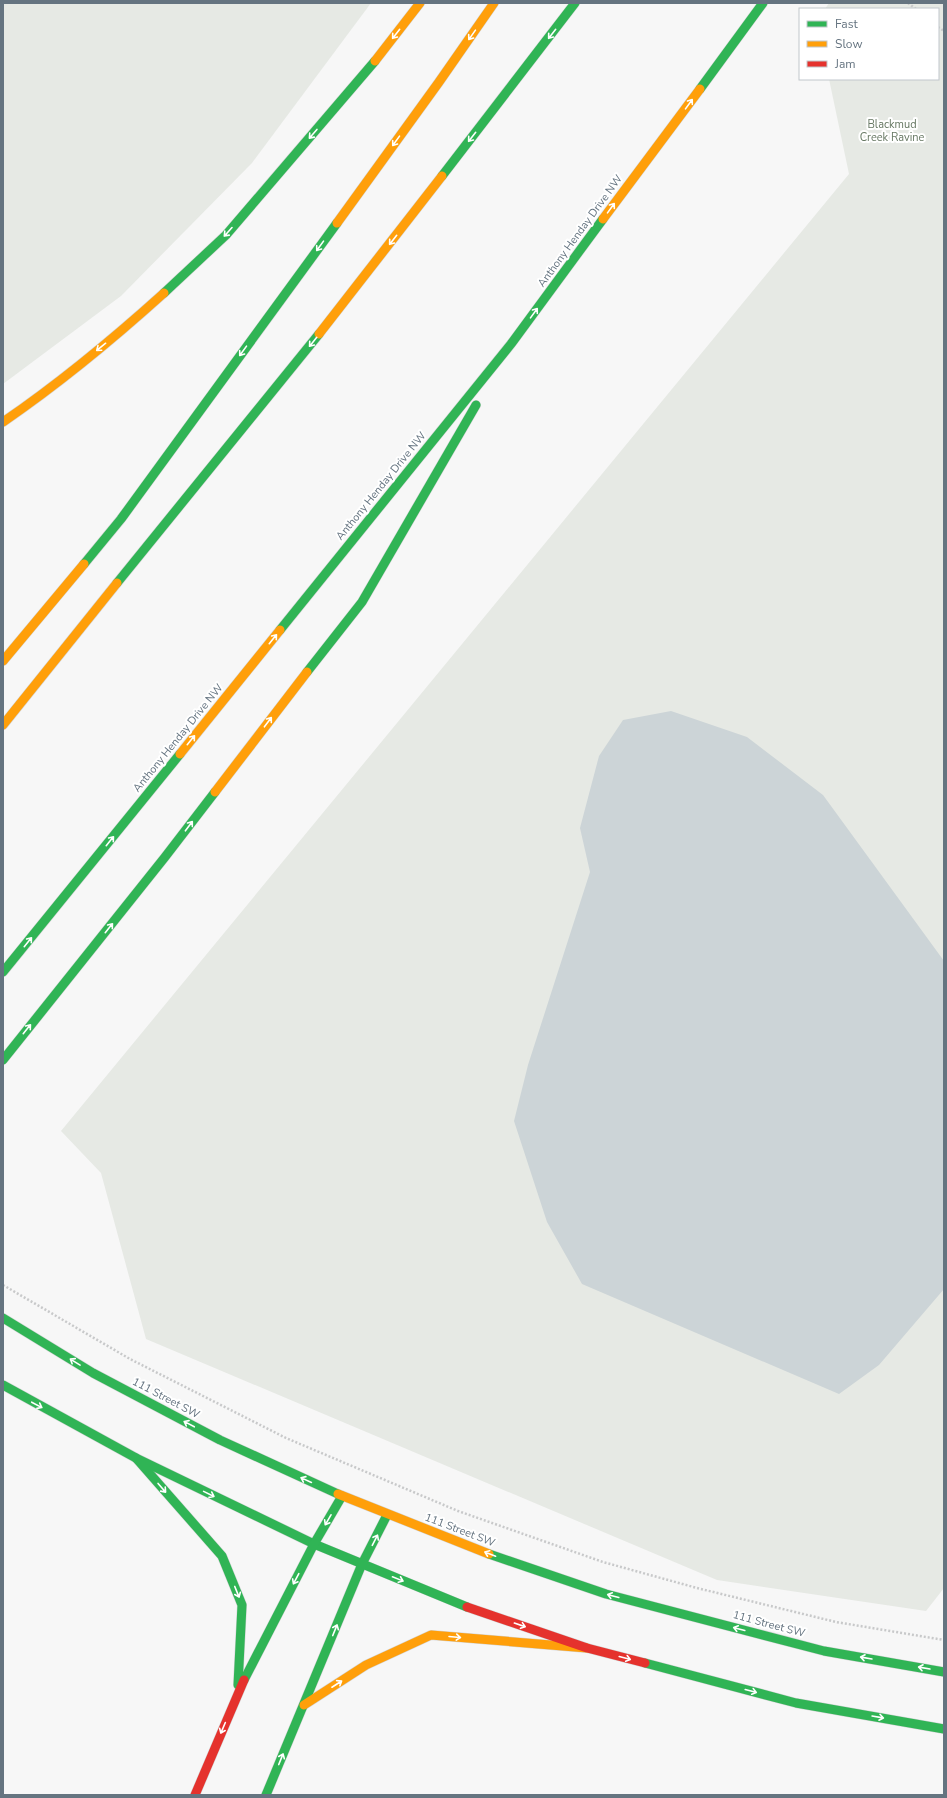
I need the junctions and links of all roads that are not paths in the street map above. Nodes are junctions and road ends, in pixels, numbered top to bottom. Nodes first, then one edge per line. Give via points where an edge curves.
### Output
1 (420, 3) edge
2 (494, 3) edge
3 (575, 3) edge
4 (763, 3) edge
5 (511, 344) junction
6 (3, 422) edge
7 (3, 661) edge
8 (3, 725) edge
9 (3, 972) edge
10 (3, 1060) edge
11 (3, 1318) edge
12 (3, 1385) edge
13 (136, 1458) junction
14 (342, 1496) junction
15 (387, 1515) junction
16 (314, 1544) junction
17 (362, 1564) junction
18 (587, 1648) junction
19 (944, 1672) edge
20 (238, 1692) junction
21 (304, 1705) junction
22 (944, 1729) edge
23 (195, 1795) edge
24 (266, 1795) edge

1 -> 6 main road via 372,66 226,235 132,322
2 -> 7 main road via 121,519
3 -> 8 main road via 358,285
5 -> 4 main road, Anthony Henday Drive NW
9 -> 5 main road, Anthony Henday Drive NW
10 -> 5 main road via 165,857 362,602
14 -> 11 main road, 111 Street SW via 220,1440 107,1381
12 -> 13 main road
13 -> 16 main road
13 -> 20 main road via 222,1556 242,1605
14 - 15 main road, 111 Street SW
14 -> 16 main road
17 -> 15 main road
19 -> 15 main road, 111 Street SW via 824,1651 606,1594
16 - 17 main road
16 -> 20 main road
17 -> 18 main road via 482,1613
21 -> 17 main road
21 -> 18 main road via 366,1665 431,1635
18 -> 22 main road via 796,1703
20 -> 23 main road
24 -> 21 main road

